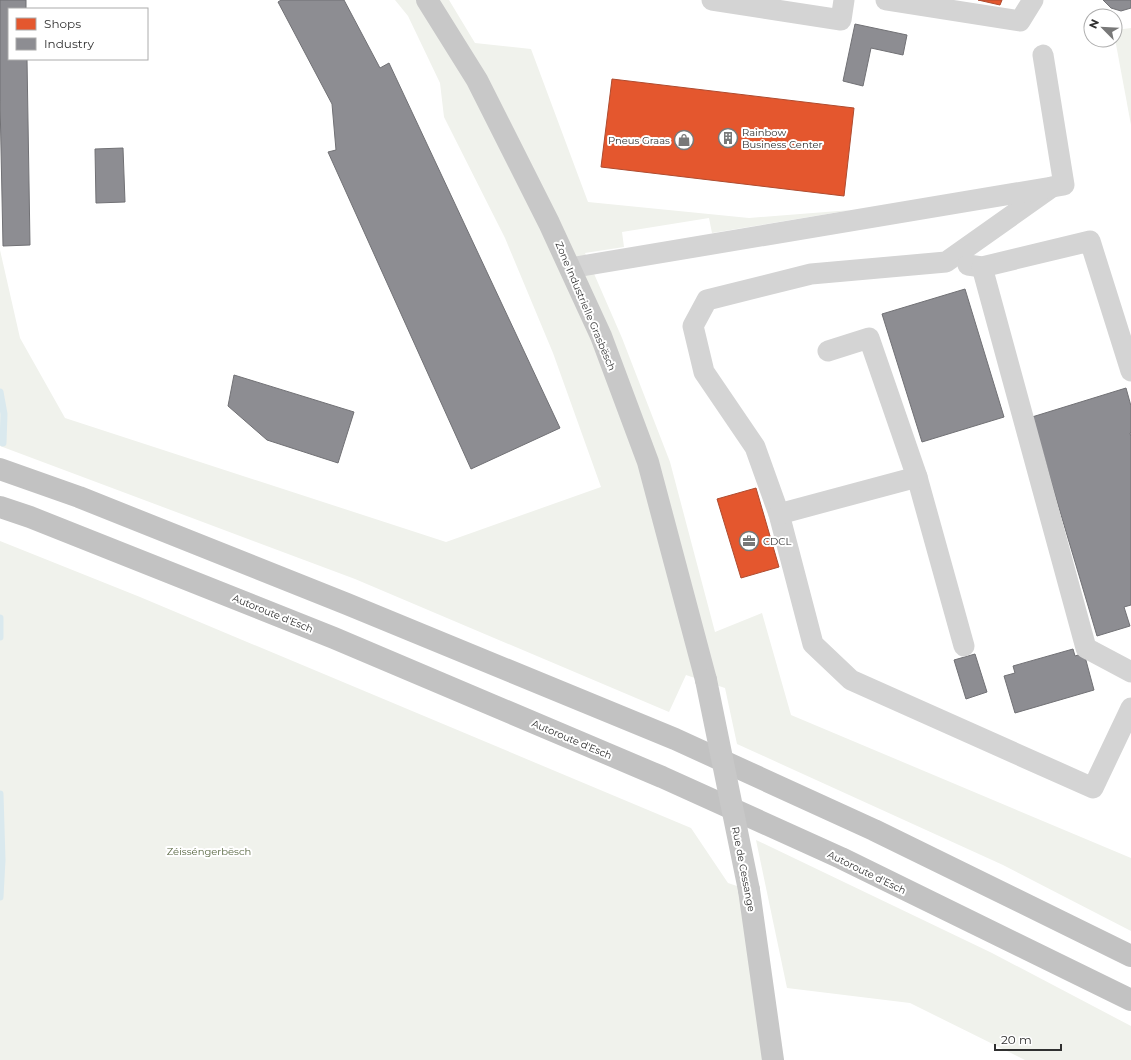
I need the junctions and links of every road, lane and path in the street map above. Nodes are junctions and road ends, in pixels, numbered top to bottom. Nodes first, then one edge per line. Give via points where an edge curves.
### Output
1 (427, 0) edge
2 (712, 0) edge
3 (844, 0) edge
4 (886, 0) edge
5 (1034, 0) edge
6 (1043, 55) dead end
7 (1052, 187) junction
8 (946, 262) junction
9 (570, 268) junction
10 (982, 268) junction
11 (828, 351) dead end
12 (1131, 371) edge
13 (0, 469) edge
14 (917, 477) junction
15 (0, 507) edge
16 (780, 514) junction
17 (964, 646) dead end
18 (1131, 672) edge
19 (706, 680) joint
20 (1131, 708) edge
21 (1131, 956) edge
22 (1131, 1000) edge
23 (773, 1060) edge

1 - 9 main road, Zone Industrielle Grasbësch via 477,80
2 - 3 lane via 841,20
4 - 5 lane via 1020,21
6 - 7 lane via 1064,185
7 - 8 lane
7 - 9 lane
8 - 10 lane
8 - 16 lane via 810,274 706,300 693,326 704,372 755,447
9 - 19 main road, Zone Industrielle Grasbësch via 601,336 648,462
10 - 12 lane via 1090,241
10 - 18 lane via 1086,648
11 - 14 lane via 869,338
13 - 21 highway via 79,497 675,738 874,830
14 - 16 lane
14 - 17 lane
15 - 22 highway, Autoroute d'Esch via 334,638 662,777 841,858
16 - 20 lane via 813,644 851,680 1093,788
19 - 23 main road, Rue de Cessange, bridge via 749,890

